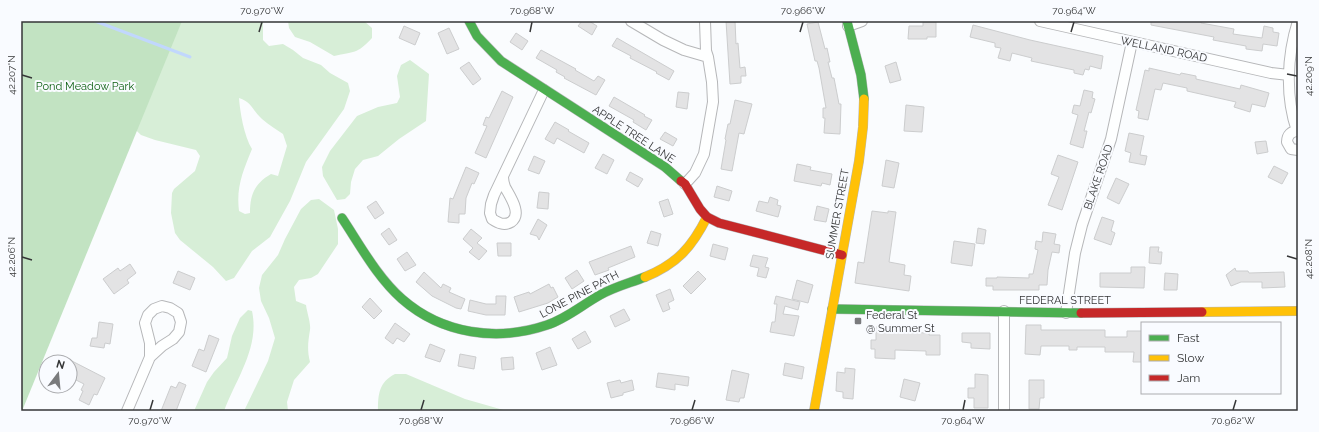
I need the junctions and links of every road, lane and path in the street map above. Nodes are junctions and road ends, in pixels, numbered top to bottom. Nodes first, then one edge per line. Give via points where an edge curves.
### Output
1 (469, 21) edge
2 (631, 21) edge
3 (705, 21) edge
4 (862, 21) edge
5 (1040, 21) edge
6 (1298, 21) edge
7 (847, 24) edge
8 (1132, 42) junction
9 (708, 57) junction
10 (1289, 75) junction
11 (544, 90) junction
12 (1297, 131) edge
13 (1298, 150) edge
14 (503, 177) dead end
15 (685, 184) junction
16 (707, 217) junction
17 (342, 218) dead end
18 (842, 256) junction
19 (832, 309) junction
20 (1004, 311) junction
21 (1298, 311) edge
22 (1066, 313) junction
23 (150, 357) junction
24 (127, 411) edge
25 (814, 411) edge
26 (1004, 411) edge

1 - 11 street, APPLE TREE LANE via 477,36 501,61
2 - 9 street via 662,40
3 - 9 street
4 - 7 street
5 - 8 street, WELLAND ROAD
6 - 10 street via 1293,35
7 - 18 street, SUMMER STREET via 862,78 864,112 859,161
8 - 10 street, WELLAND ROAD
8 - 22 street, BLAKE ROAD via 1110,139 1075,253
9 - 15 street via 712,102 704,154 695,173
10 - 12 street via 1292,119
11 - 14 street
11 - 15 street, APPLE TREE LANE via 666,167
12 - 13 street via 1289,134 1287,142 1291,149
15 - 16 street, APPLE TREE LANE
16 - 17 street, LONE PINE PATH via 695,240 674,262 593,298 550,324 520,333 495,336 460,331 440,323 401,298 385,281
16 - 18 street via 719,223
18 - 19 street, SUMMER STREET
19 - 20 street, FEDERAL STREET
19 - 25 street, SUMMER STREET
20 - 22 street, FEDERAL STREET
20 - 26 street
21 - 22 street, FEDERAL STREET
23 - 23 street via 179,332 181,322 178,313 170,308 162,306 148,315 145,323 150,343
23 - 24 street

